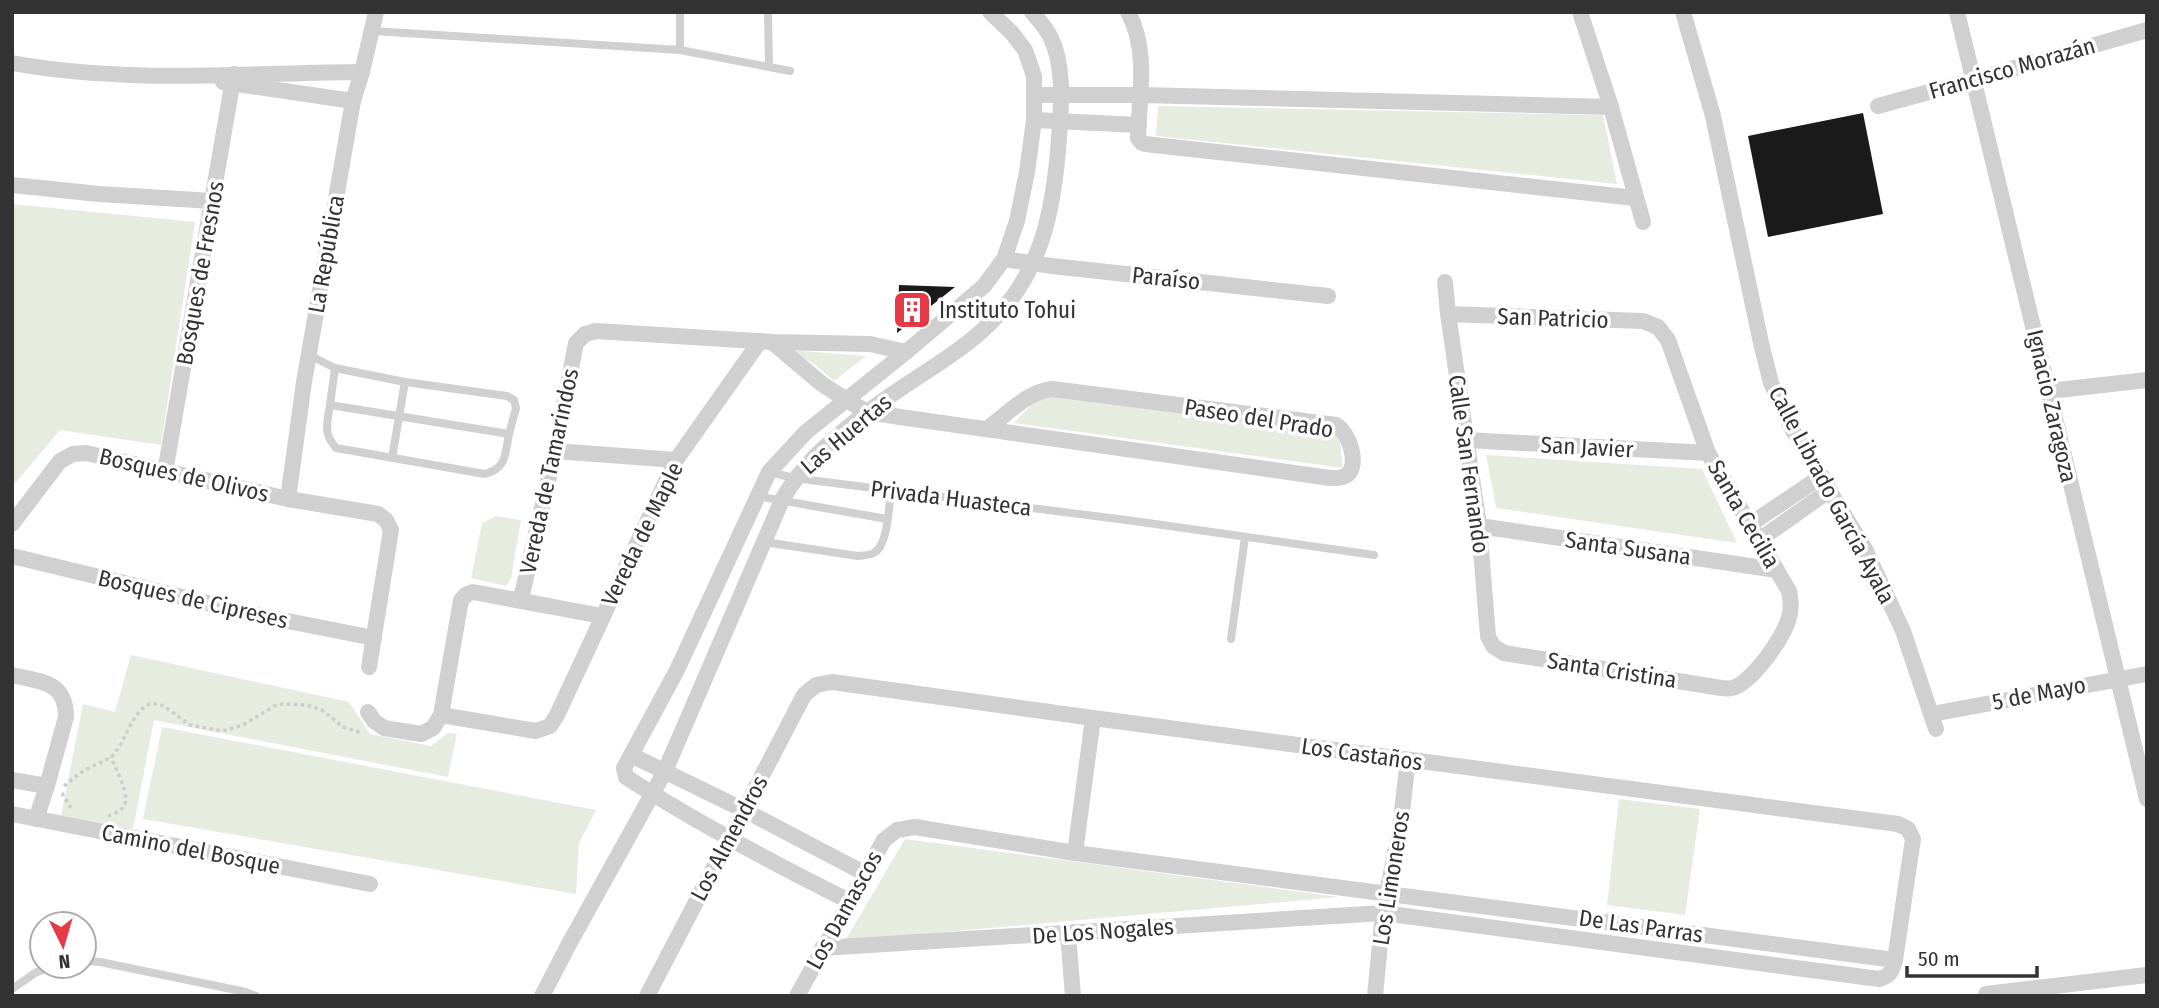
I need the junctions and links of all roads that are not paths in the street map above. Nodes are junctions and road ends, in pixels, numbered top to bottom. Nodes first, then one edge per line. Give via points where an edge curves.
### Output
1 (376, 12) edge
2 (680, 12) edge
3 (768, 12) edge
4 (990, 12) edge
5 (1032, 12) edge
6 (1128, 12) edge
7 (1580, 12) edge
8 (1683, 12) edge
9 (1956, 12) edge
10 (2147, 30) edge
11 (373, 31) junction
12 (680, 50) junction
13 (12, 63) edge
14 (769, 66) junction
15 (790, 71) dead end
16 (362, 72) junction
17 (233, 79) junction
18 (1973, 80) junction
19 (1140, 94) junction
20 (1034, 95) junction
21 (1060, 95) junction
22 (352, 101) junction
23 (1878, 106) dead end
24 (1611, 107) junction
25 (1034, 120) junction
26 (1060, 122) junction
27 (1139, 125) junction
28 (12, 185) edge
29 (1635, 198) junction
30 (212, 201) junction
31 (1643, 222) dead end
32 (1004, 259) junction
33 (1034, 263) junction
34 (1445, 282) dead end
35 (1328, 296) dead end
36 (1448, 314) junction
37 (1658, 327) joint
38 (766, 342) junction
39 (906, 352) junction
40 (309, 355) junction
41 (335, 368) junction
42 (2147, 380) edge
43 (405, 382) junction
44 (2049, 391) junction
45 (845, 399) junction
46 (330, 405) junction
47 (867, 412) junction
48 (399, 415) junction
49 (987, 429) junction
50 (509, 434) junction
51 (1467, 440) junction
52 (555, 451) junction
53 (1708, 453) junction
54 (392, 457) junction
55 (676, 460) junction
56 (166, 472) junction
57 (769, 472) junction
58 (794, 478) junction
59 (1826, 483) junction
60 (891, 490) junction
61 (757, 496) junction
62 (288, 499) junction
63 (782, 500) junction
64 (887, 519) junction
65 (12, 524) edge
66 (1749, 525) junction
67 (1479, 526) junction
68 (1245, 537) junction
69 (1759, 540) junction
70 (764, 542) junction
71 (1374, 555) dead end
72 (12, 556) edge
73 (1777, 570) junction
74 (521, 599) junction
75 (602, 616) junction
76 (374, 639) junction
77 (1231, 639) dead end
78 (1493, 646) joint
79 (369, 667) dead end
80 (2147, 674) edge
81 (12, 675) edge
82 (2118, 678) junction
83 (816, 684) joint
84 (1733, 688) joint
85 (368, 712) dead end
86 (441, 715) junction
87 (1093, 718) junction
88 (1934, 721) joint
89 (631, 755) junction
90 (1409, 760) junction
91 (665, 771) junction
92 (12, 780) edge
93 (47, 786) junction
94 (653, 795) junction
95 (2147, 799) edge
96 (744, 810) junction
97 (12, 814) edge
98 (36, 819) junction
99 (730, 837) junction
100 (1075, 852) junction
101 (864, 873) junction
102 (370, 884) dead end
103 (1387, 892) junction
104 (849, 901) junction
105 (1383, 913) junction
106 (1068, 934) junction
107 (822, 948) junction
108 (1895, 960) junction
109 (98, 962) edge
110 (2147, 975) edge
111 (28, 979) edge
112 (13, 993) edge
113 (1986, 994) dead end
114 (256, 996) edge
115 (542, 996) edge
116 (647, 996) edge
117 (797, 996) edge
118 (1073, 996) edge
119 (1375, 996) edge

1 - 11 street, La República
2 - 12 lane
3 - 14 lane
4 - 20 street, Las Huertas via 1025,50 1034,76
5 - 21 street, Las Huertas via 1051,37
6 - 19 street via 1136,26 1142,64
7 - 24 street
8 - 59 street, Calle Librado García Ayala via 1713,116 1771,383 1792,429
9 - 18 street, Ignacio Zaragoza
10 - 18 street, Francisco Morazán
11 - 12 lane
11 - 16 street, La República
12 - 14 lane
13 - 17 street via 80,72
14 - 15 lane
16 - 17 street
16 - 22 street, La República
17 - 22 street
17 - 30 street, Bosques de Fresnos
18 - 23 street, Francisco Morazán
18 - 44 street, Ignacio Zaragoza
19 - 21 street
19 - 24 street
19 - 27 street
20 - 21 street
20 - 25 street, Las Huertas
21 - 26 street, Las Huertas
22 - 40 street, La República
24 - 29 street
25 - 26 street
25 - 32 street, Las Huertas via 1017,220
26 - 27 street
26 - 33 street, Las Huertas via 1046,229
27 - 29 street via 1139,138 1145,144
28 - 30 street
29 - 31 street
30 - 56 street, Bosques de Fresnos
32 - 33 street, Paraíso
32 - 39 street, Las Huertas via 984,286
33 - 35 street, Paraíso
33 - 47 street, Las Huertas via 1009,304 982,331
34 - 36 street, Calle San Fernando
36 - 37 street, San Patricio via 1643,321
36 - 51 street, Calle San Fernando
37 - 53 street, Santa Cecilia via 1668,340
38 - 39 street via 870,344
38 - 45 street, Paseo del Prado
38 - 52 street, Vereda de Tamarindos via 585,334 576,343
38 - 55 street, Vereda de Maple
39 - 45 street, Las Huertas
40 - 41 lane
40 - 62 street, La República
41 - 43 lane
41 - 46 lane
42 - 44 street
43 - 48 lane
43 - 50 lane via 507,396 516,408
44 - 82 street, Ignacio Zaragoza
45 - 47 street, Paseo del Prado
45 - 57 street, Las Huertas
46 - 48 lane
46 - 54 lane via 326,428 336,448
47 - 49 street, Paseo del Prado
47 - 58 street, Las Huertas via 824,446
48 - 50 lane
48 - 54 lane
49 - 49 street, Paseo del Prado via 1330,478 1348,474 1353,461 1347,435 1336,425 1052,389 1031,395
50 - 54 lane via 503,464 485,474
51 - 53 street, San Javier
51 - 67 street, Calle San Fernando
52 - 55 street
52 - 74 street, Vereda de Tamarindos
53 - 66 street, Santa Cecilia
55 - 75 street, Vereda de Maple
56 - 62 street, Bosques de Olivos
56 - 65 street, Bosques de Olivos via 73,454 60,461
57 - 58 lane, Privada Huasteca
57 - 61 street, Las Huertas
58 - 60 lane, Privada Huasteca
58 - 63 street, Las Huertas
59 - 66 street
59 - 69 street
59 - 88 street, Calle Librado García Ayala via 1866,551 1903,631
60 - 64 lane
60 - 68 lane, Privada Huasteca
61 - 63 lane
61 - 89 street, Las Huertas via 677,670
62 - 76 street, Bosques de Olivos via 378,514 386,520 391,530
63 - 64 lane
63 - 70 street, Las Huertas
64 - 70 lane via 883,542 869,555
66 - 69 street, Santa Cecilia
67 - 73 street, Santa Susana
67 - 78 street, Calle San Fernando via 1488,636
68 - 71 lane, Privada Huasteca
68 - 77 lane
69 - 73 street, Santa Cecilia
70 - 91 street, Las Huertas
72 - 76 street, Bosques de Cipreses
73 - 84 street, Santa Cecilia via 1792,605 1789,620 1758,669
74 - 75 street
74 - 86 street, Vereda de Tamarindos via 473,592 461,600
75 - 86 street, Vereda de Maple via 550,726 536,732
76 - 79 street
78 - 84 street, Santa Cristina via 1504,653
80 - 82 street, 5 de Mayo
81 - 93 street via 46,683 63,696 66,717
82 - 88 street, 5 de Mayo
82 - 95 street, Ignacio Zaragoza
83 - 87 street, Los Castaños via 832,682
83 - 96 street, Los Almendros via 804,695
85 - 86 street via 384,727 421,733 433,728
87 - 90 street, Los Castaños
87 - 100 street
89 - 91 street
89 - 94 street, Las Huertas via 624,768 626,778
90 - 103 street, Los Limoneros
90 - 108 street, Los Castaños via 1898,824 1908,829 1913,839
91 - 94 street, Las Huertas
91 - 96 street
92 - 93 street
93 - 98 street
94 - 99 street
94 - 115 street, Las Huertas
96 - 99 street, Los Almendros
96 - 101 street
97 - 98 street, Camino del Bosque
98 - 102 street, Camino del Bosque
99 - 104 street
99 - 116 street, Los Almendros
100 - 101 street, Los Damascos via 915,827 897,830 884,840
100 - 103 street
101 - 104 street, Los Damascos
103 - 105 street, Los Limoneros
103 - 108 street, De Las Parras
104 - 107 street, Los Damascos
105 - 106 street, De Los Nogales
105 - 108 street, De Las Parras via 1880,979 1892,971
105 - 119 street, Los Limoneros
106 - 107 street, De Los Nogales
106 - 118 street
107 - 117 street, Los Damascos
109 - 114 lane
110 - 113 street
111 - 112 lane

